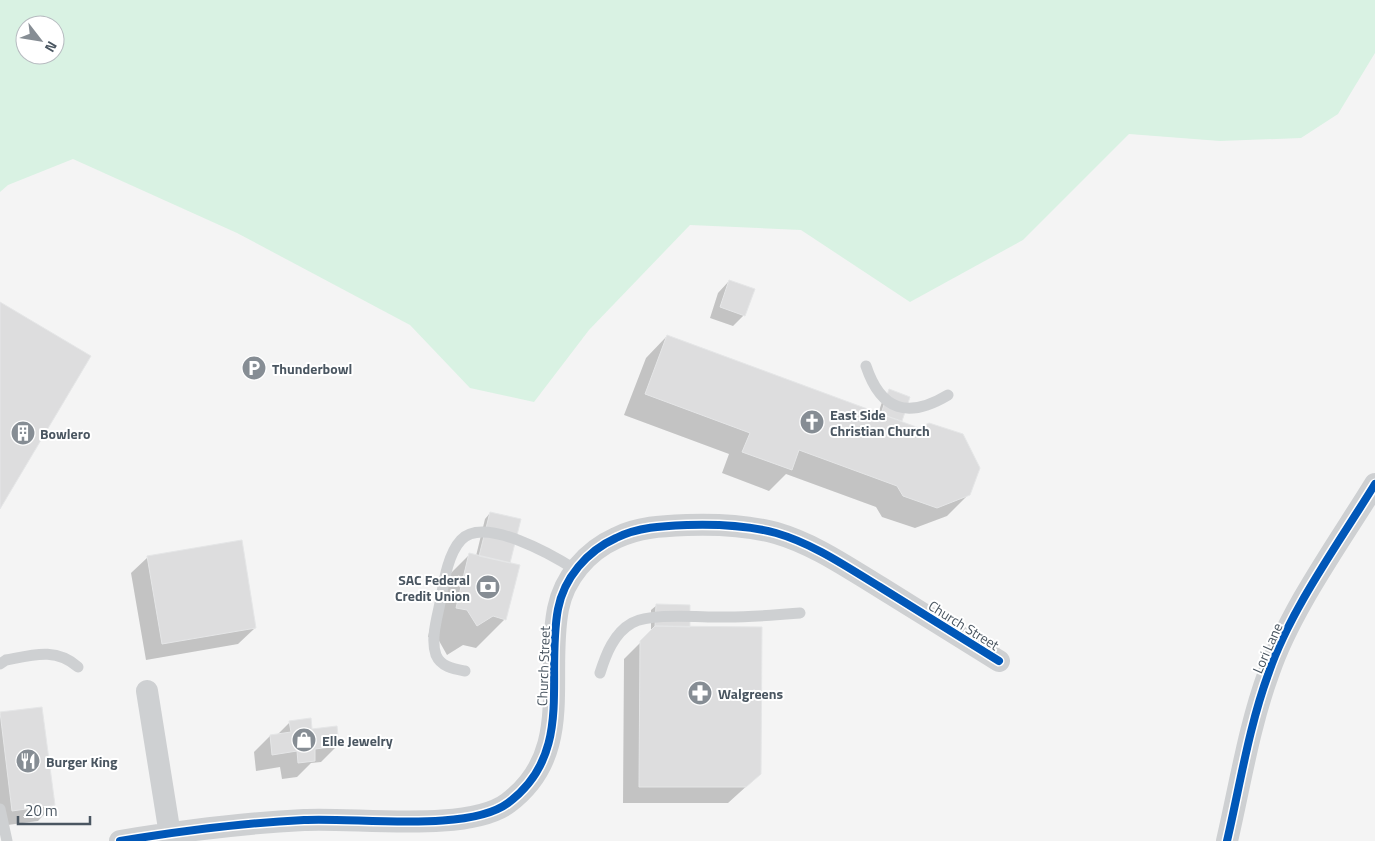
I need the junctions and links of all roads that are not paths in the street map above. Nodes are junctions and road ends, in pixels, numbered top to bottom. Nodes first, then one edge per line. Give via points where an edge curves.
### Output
1 (866, 366) dead end
2 (948, 395) dead end
3 (1375, 484) edge
4 (576, 570) junction
5 (800, 614) dead end
6 (999, 661) dead end
7 (0, 664) edge
8 (78, 667) dead end
9 (465, 671) dead end
10 (600, 673) dead end
11 (147, 691) dead end
12 (0, 809) edge
13 (171, 837) edge
14 (7, 841) edge
15 (120, 841) edge
16 (1228, 841) edge

1 - 2 lane via 881,397 896,406 915,408 931,405
3 - 16 street, Lori Lane via 1306,597 1269,671
4 - 6 street, Church Street via 603,544 631,531 659,526 747,526 777,533 829,556
4 - 9 lane via 548,552 522,541 480,531 460,540 443,585 434,640 436,655 442,664
4 - 13 street, Church Street via 566,586 556,626 554,719 550,744 525,788 507,804 485,814 456,819 256,823
5 - 10 lane via 649,617 623,629 606,656
7 - 8 lane via 6,660 56,653
11 - 13 street
12 - 14 lane
13 - 15 street, Church Street

